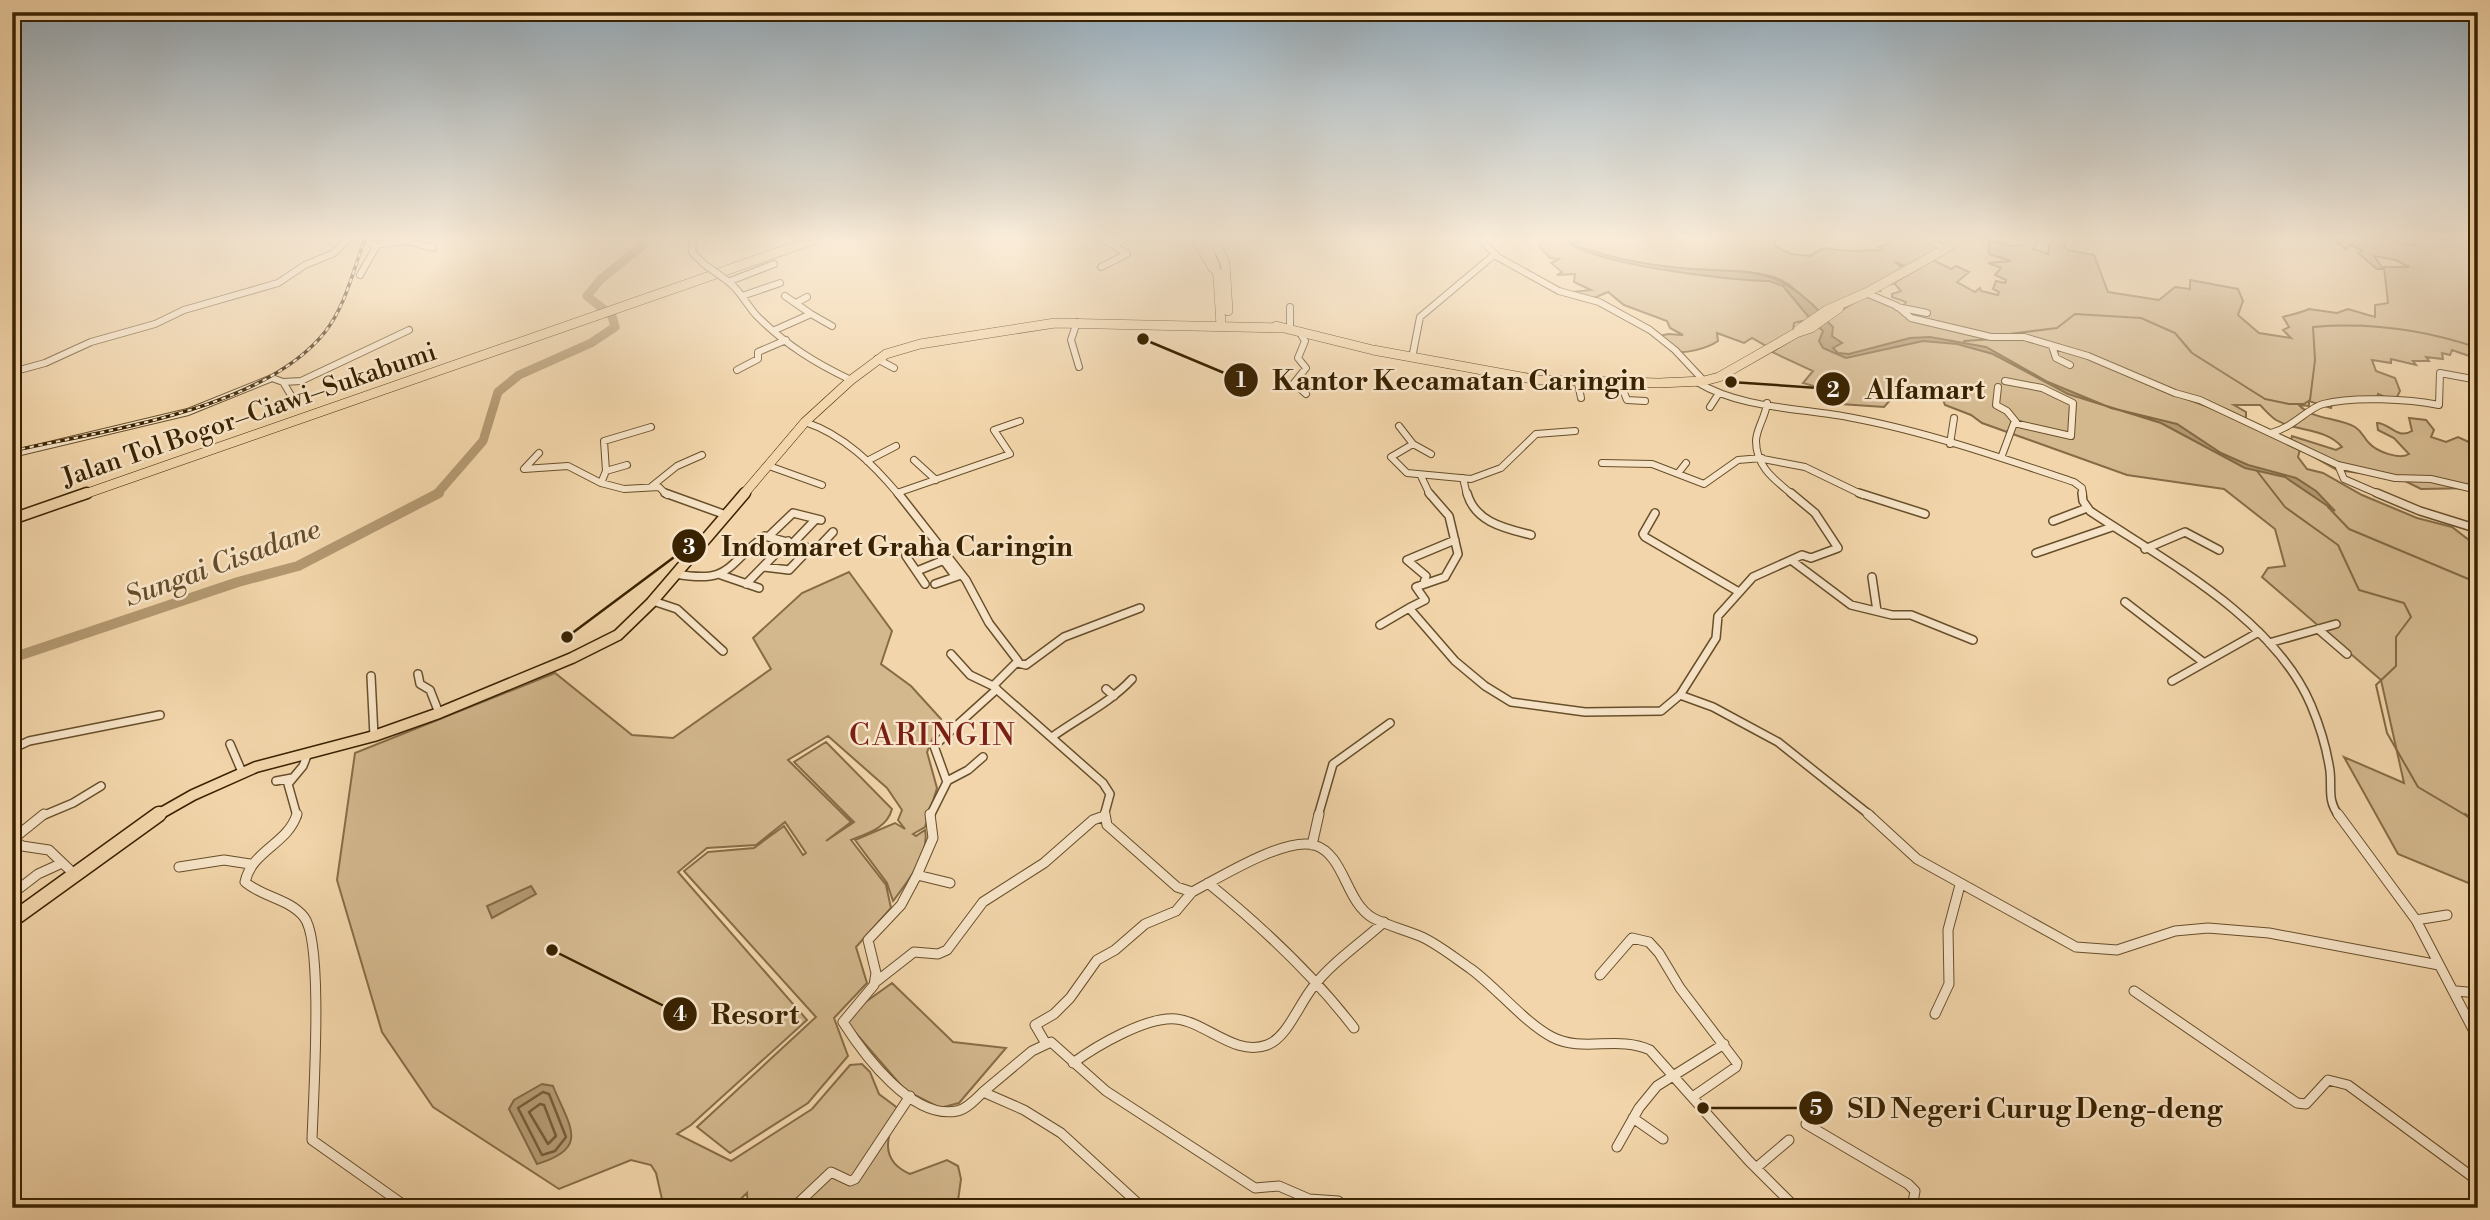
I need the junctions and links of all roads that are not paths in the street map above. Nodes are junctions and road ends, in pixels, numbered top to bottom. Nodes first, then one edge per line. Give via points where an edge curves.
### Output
1 (232, 296) edge
2 (643, 296) edge
3 (742, 296) edge
4 (785, 296) dead end
5 (1221, 296) edge
6 (1225, 296) edge
7 (1445, 296) edge
8 (1576, 296) edge
9 (1860, 296) edge
10 (1873, 296) edge
11 (807, 298) dead end
12 (796, 303) junction
13 (1897, 306) junction
14 (1290, 307) dead end
15 (1927, 313) dead end
16 (811, 314) junction
17 (1225, 321) junction
18 (1077, 322) junction
19 (1148, 324) junction
20 (832, 326) dead end
21 (1285, 329) junction
22 (409, 330) dead end
23 (775, 330) junction
24 (1300, 333) junction
25 (533, 334) junction
26 (786, 340) junction
27 (2052, 346) junction
28 (1412, 358) junction
29 (877, 359) junction
30 (2070, 365) dead end
31 (894, 368) dead end
32 (1079, 368) dead end
33 (737, 370) dead end
34 (12, 372) edge
35 (851, 380) junction
36 (2478, 380) edge
37 (1700, 381) junction
38 (283, 382) junction
39 (2005, 382) dead end
40 (1578, 383) junction
41 (1620, 383) junction
42 (1998, 387) dead end
43 (1719, 393) junction
44 (1306, 394) dead end
45 (292, 397) dead end
46 (1581, 398) dead end
47 (1645, 401) dead end
48 (1767, 403) junction
49 (1710, 407) dead end
50 (1954, 418) dead end
51 (1020, 421) dead end
52 (805, 422) junction
53 (2016, 422) junction
54 (1399, 426) dead end
55 (651, 427) dead end
56 (1575, 431) dead end
57 (2268, 433) junction
58 (1413, 444) junction
59 (1950, 444) junction
60 (896, 446) dead end
61 (539, 453) dead end
62 (12, 454) edge
63 (1431, 454) dead end
64 (702, 455) dead end
65 (1763, 458) junction
66 (2001, 458) junction
67 (914, 460) dead end
68 (867, 461) junction
69 (1602, 463) dead end
70 (1686, 463) dead end
71 (627, 465) dead end
72 (2338, 465) junction
73 (769, 466) junction
74 (606, 471) junction
75 (1679, 472) junction
76 (1421, 476) junction
77 (1463, 478) junction
78 (936, 480) junction
79 (601, 482) junction
80 (822, 485) dead end
81 (652, 487) junction
82 (2478, 490) edge
83 (897, 493) junction
84 (2087, 508) junction
85 (12, 513) edge
86 (1655, 513) dead end
87 (1925, 514) dead end
88 (726, 516) junction
89 (12, 519) edge
90 (2053, 521) dead end
91 (2112, 527) junction
92 (2478, 529) edge
93 (833, 532) dead end
94 (770, 535) junction
95 (1531, 535) dead end
96 (1455, 540) junction
97 (791, 542) junction
98 (933, 546) dead end
99 (813, 549) junction
100 (2145, 549) junction
101 (2219, 550) dead end
102 (827, 553) dead end
103 (2036, 553) dead end
104 (906, 556) dead end
105 (946, 559) junction
106 (1791, 560) junction
107 (764, 567) junction
108 (917, 571) junction
109 (676, 574) junction
110 (957, 574) junction
111 (720, 575) junction
112 (1872, 577) dead end
113 (747, 584) junction
114 (925, 584) dead end
115 (935, 584) dead end
116 (1422, 584) junction
117 (759, 588) dead end
118 (1739, 592) junction
119 (653, 601) junction
120 (2125, 602) dead end
121 (1140, 608) dead end
122 (1409, 608) junction
123 (1877, 611) junction
124 (2336, 624) dead end
125 (1380, 625) dead end
126 (2318, 629) junction
127 (2259, 632) junction
128 (1972, 640) dead end
129 (2269, 643) junction
130 (723, 651) dead end
131 (951, 654) dead end
132 (2347, 654) dead end
133 (2203, 662) junction
134 (1018, 663) junction
135 (418, 674) dead end
136 (371, 676) dead end
137 (1132, 679) dead end
138 (2172, 681) dead end
139 (995, 688) junction
140 (1106, 689) dead end
141 (1680, 695) junction
142 (1114, 696) junction
143 (439, 713) junction
144 (160, 715) dead end
145 (1390, 723) dead end
146 (374, 736) junction
147 (1052, 737) junction
148 (230, 744) dead end
149 (12, 748) edge
150 (309, 752) junction
151 (983, 757) dead end
152 (242, 772) junction
153 (292, 778) junction
154 (276, 781) dead end
155 (947, 781) junction
156 (100, 786) dead end
157 (1104, 816) junction
158 (12, 839) edge
159 (1312, 845) junction
160 (60, 864) junction
161 (250, 864) junction
162 (179, 867) dead end
163 (74, 874) junction
164 (917, 875) junction
165 (950, 883) dead end
166 (1208, 883) junction
167 (1960, 885) junction
168 (1192, 892) junction
169 (12, 894) edge
170 (2447, 915) dead end
171 (12, 920) edge
172 (2416, 920) junction
173 (1384, 922) junction
174 (2439, 965) junction
175 (1600, 975) dead end
176 (877, 981) junction
177 (1314, 985) junction
178 (2134, 991) dead end
179 (2456, 991) junction
180 (2478, 993) edge
181 (1935, 1014) dead end
182 (1354, 1028) dead end
183 (2478, 1039) edge
184 (1045, 1042) junction
185 (1724, 1044) junction
186 (1073, 1063) junction
187 (1676, 1076) junction
188 (983, 1092) junction
189 (910, 1096) junction
190 (1694, 1096) junction
191 (1633, 1118) junction
192 (1806, 1124) dead end
193 (1663, 1139) dead end
194 (1788, 1140) dead end
195 (1617, 1147) dead end
196 (1756, 1168) junction
197 (2478, 1181) edge
198 (408, 1208) edge
199 (793, 1208) edge
200 (1143, 1208) edge
201 (1348, 1208) edge
202 (1796, 1208) edge
203 (1912, 1208) edge

1 - 34 street
2 - 25 highway, Jalan Tol Bogor–Ciawi–Sukabumi
3 - 23 street
4 - 12 street
5 - 17 highway
6 - 17 highway
7 - 28 street via 1420,317
8 - 37 street via 1599,302 1650,330 1675,350
9 - 37 highway via 1719,377
10 - 13 street
11 - 12 street
12 - 16 street
13 - 15 street
13 - 27 street via 1911,318
14 - 21 street
16 - 20 street
16 - 23 street
17 - 19 highway
17 - 19 highway
17 - 21 highway
17 - 21 highway
18 - 19 highway
18 - 29 highway via 920,344
18 - 32 street via 1071,340
21 - 24 highway
22 - 38 street via 301,381
23 - 26 street
24 - 28 highway
24 - 44 street via 1306,341 1298,358 1306,369 1294,385
25 - 85 highway, Jalan Tol Bogor–Ciawi–Sukabumi
25 - 89 highway, Jalan Tol Bogor–Ciawi–Sukabumi
26 - 33 street via 758,352 758,359
26 - 35 street via 815,365
27 - 30 street via 2056,358
27 - 57 street via 2200,400
28 - 40 highway
29 - 31 street
29 - 35 highway
35 - 52 highway
36 - 57 street via 2440,373 2439,405 2405,398 2322,404 2289,428
37 - 41 highway
37 - 43 street
38 - 45 street
38 - 62 street via 269,379 188,412
39 - 53 street via 2042,388 2073,403 2071,436
40 - 41 highway
40 - 46 street
41 - 47 street via 1626,400
42 - 53 street via 1996,405
43 - 48 street
43 - 49 street
48 - 59 street via 1843,415
48 - 65 street via 1756,440
50 - 59 street
51 - 78 street via 994,430 1010,454
52 - 68 street via 828,428
52 - 73 highway
53 - 66 street
54 - 58 street
55 - 74 street via 604,441
56 - 77 street via 1536,434 1496,471
57 - 72 street
58 - 63 street
58 - 76 street via 1391,458 1406,472
59 - 66 street
60 - 68 street
61 - 79 street via 523,469 571,466
64 - 81 street via 677,466
65 - 75 street via 1743,457 1704,484
65 - 87 street via 1805,467 1871,498
65 - 106 street via 1767,476 1812,510 1838,547
66 - 84 street via 2079,485
67 - 78 street
68 - 83 street
69 - 75 street via 1642,463
70 - 75 street
71 - 74 street
72 - 82 street via 2395,478 2431,478
72 - 92 street via 2344,479
73 - 80 street
73 - 88 highway
74 - 79 street
76 - 77 street
76 - 96 street via 1431,498 1449,516
77 - 95 street via 1471,508 1498,527
78 - 83 street
79 - 81 street via 631,491
81 - 88 street
83 - 105 street
84 - 90 street
84 - 91 street
86 - 118 street via 1643,536
88 - 109 highway
91 - 100 street
91 - 103 street
93 - 99 street
94 - 97 street
94 - 97 street via 793,513 818,519
94 - 111 street
96 - 116 street via 1457,557 1446,575
96 - 116 street via 1407,561 1426,576
97 - 99 street
97 - 107 street
98 - 105 street
99 - 102 street
99 - 107 street via 789,570
100 - 101 street via 2187,532
100 - 127 street via 2202,586
104 - 108 street
105 - 108 street
105 - 110 street
106 - 118 street via 1758,573
106 - 123 street via 1845,601
107 - 113 street
108 - 114 street
109 - 111 street via 706,580
109 - 119 highway
110 - 115 street
110 - 134 street
111 - 113 street
112 - 123 street
113 - 117 street
116 - 122 street via 1416,589 1425,600
118 - 141 street via 1718,616 1716,638
119 - 130 street via 677,609
119 - 143 highway via 628,627 592,649
120 - 133 street
121 - 134 street via 1064,637 1026,665
122 - 125 street
122 - 141 street via 1447,655 1513,702 1572,710 1649,712 1664,709
123 - 128 street via 1907,614
124 - 126 street
126 - 129 street
126 - 132 street
127 - 129 street
127 - 133 street
129 - 172 street via 2299,678 2311,705 2330,771 2330,804
131 - 139 street via 970,675
133 - 138 street
134 - 139 street
135 - 143 street
136 - 146 street
137 - 142 street
139 - 147 street
139 - 155 street via 934,746
140 - 142 street
141 - 167 street via 1713,707 1778,743 1892,832 1907,851
142 - 147 street
143 - 146 highway
144 - 149 street
145 - 159 street via 1333,764
146 - 150 highway
147 - 157 street via 1107,787 1110,800
148 - 152 street
150 - 152 highway
150 - 153 street
151 - 155 street
152 - 163 highway via 171,806
153 - 154 street
153 - 161 street via 287,786 297,810 295,821
155 - 164 street via 930,813 933,838
156 - 158 street via 40,817
157 - 168 street via 1121,839 1177,887
157 - 176 street via 1093,820 1044,863 983,902 944,953 917,951
158 - 160 street via 24,847 46,848
159 - 166 street via 1299,845
159 - 173 street via 1330,856 1361,910
160 - 163 street
160 - 169 street
161 - 162 street via 224,860
161 - 198 street via 247,885 302,912 311,938 316,967 313,1140
163 - 171 highway
164 - 165 street
164 - 176 street via 901,905 868,940
166 - 168 street
166 - 177 street via 1258,924
167 - 174 street via 2068,945 2086,950 2120,949 2175,931 2208,928 2286,936
167 - 181 street via 1948,930 1949,984
168 - 184 street via 1179,909 1139,928 1097,960 1070,998 1035,1025
170 - 172 street
172 - 174 street
173 - 177 street
173 - 187 street via 1440,948 1551,1036 1570,1043 1643,1046
174 - 179 street
175 - 185 street via 1632,937 1649,942
176 - 189 street via 843,1022 888,1080
177 - 182 street
177 - 186 street via 1268,1046 1243,1045 1172,1019 1140,1026
178 - 197 street via 2297,1103 2306,1104 2328,1080 2348,1084
179 - 180 street
179 - 183 street
184 - 186 street via 1055,1045
184 - 188 street
185 - 187 street
185 - 190 street via 1737,1065
186 - 201 street via 1114,1097 1255,1188 1279,1186 1309,1199 1338,1200
187 - 190 street
187 - 191 street via 1657,1086
188 - 189 street via 962,1109 948,1112 934,1110
188 - 200 street via 1054,1128
189 - 199 street via 855,1179 848,1181 831,1172
190 - 196 street
191 - 193 street
191 - 195 street
192 - 203 street via 1908,1184 1915,1191
194 - 196 street
196 - 202 street

